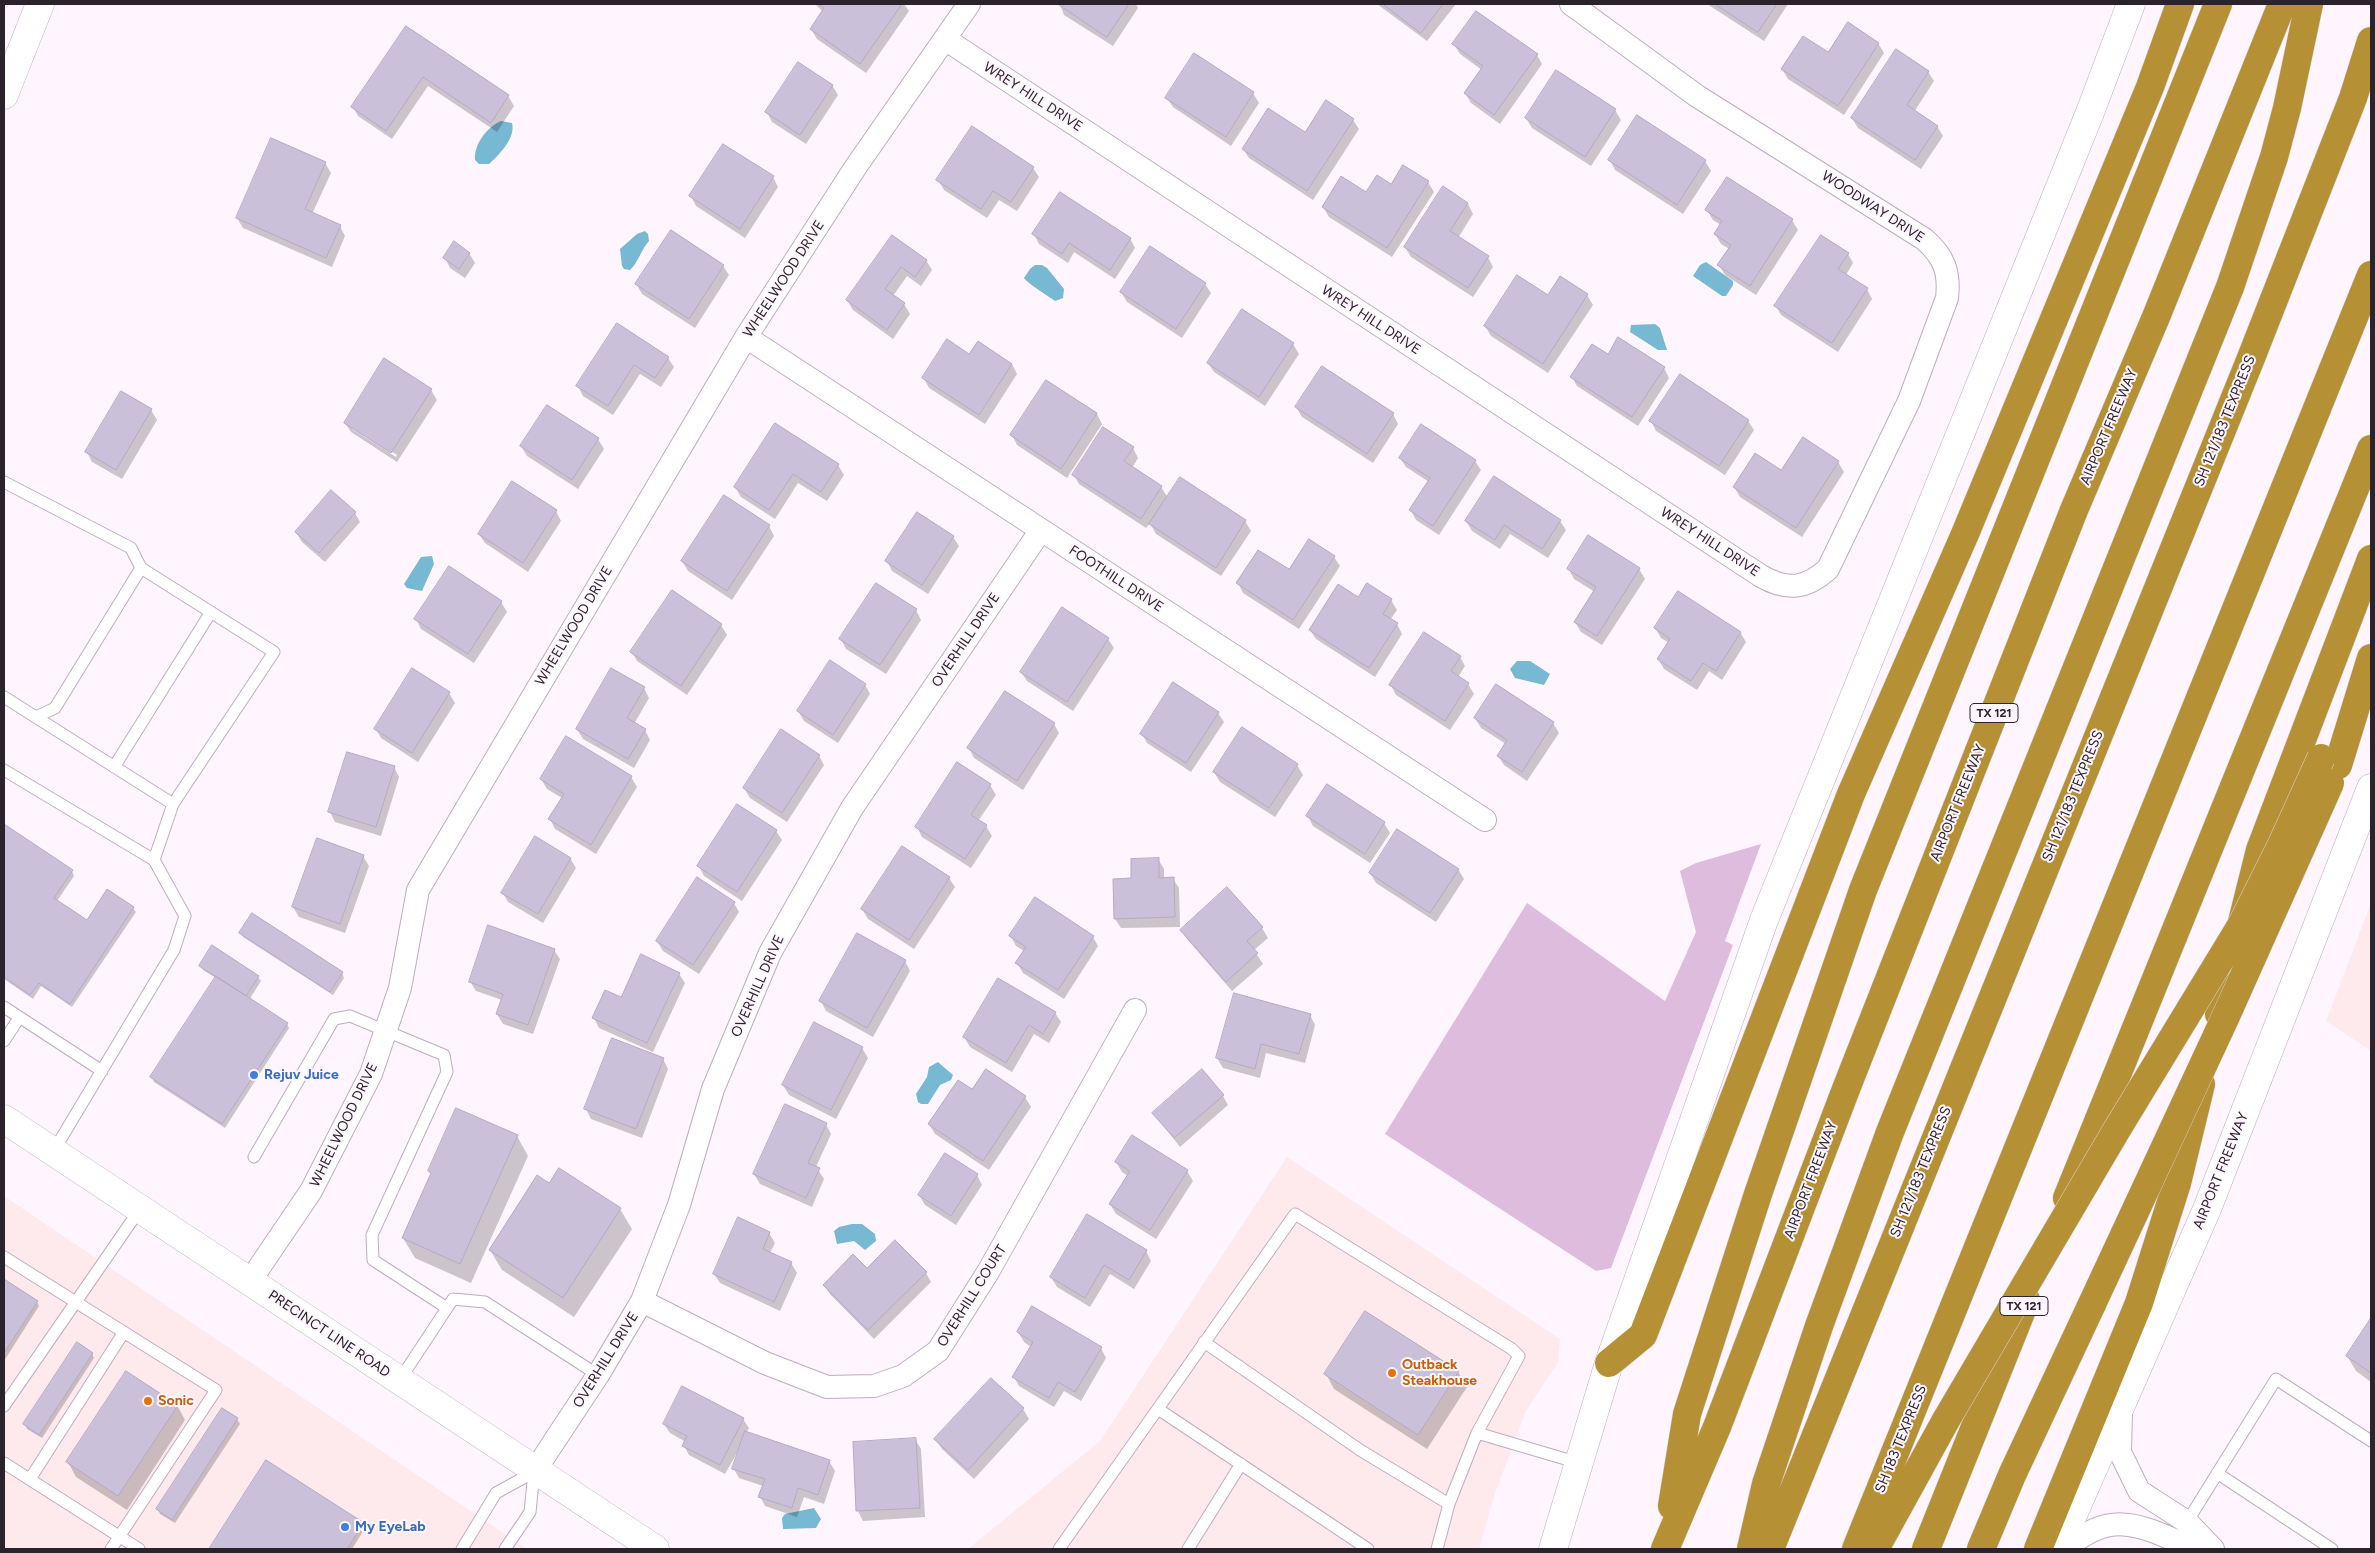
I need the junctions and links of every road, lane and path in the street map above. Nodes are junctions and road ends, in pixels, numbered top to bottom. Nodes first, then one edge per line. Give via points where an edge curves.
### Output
1 (40, 4) edge
2 (969, 4) edge
3 (1571, 4) edge
4 (2131, 4) edge
5 (2180, 4) edge
6 (2218, 4) edge
7 (2282, 4) edge
8 (2309, 4) edge
9 (945, 39) junction
10 (2371, 41) edge
11 (4, 95) edge
12 (2371, 275) edge
13 (746, 337) junction
14 (2371, 449) edge
15 (4, 482) edge
16 (1041, 530) junction
17 (2371, 559) edge
18 (141, 568) junction
19 (1803, 585) joint
20 (210, 612) junction
21 (2370, 662) edge
22 (4, 697) edge
23 (36, 717) junction
24 (2329, 761) junction
25 (114, 767) junction
26 (4, 770) edge
27 (2371, 788) edge
28 (173, 804) junction
29 (1485, 820) dead end
30 (154, 860) junction
31 (4, 1008) edge
32 (1134, 1010) dead end
33 (20, 1018) junction
34 (386, 1032) junction
35 (4, 1041) edge
36 (102, 1071) junction
37 (4, 1119) edge
38 (53, 1152) junction
39 (254, 1157) dead end
40 (140, 1209) junction
41 (4, 1257) edge
42 (250, 1281) junction
43 (642, 1301) junction
44 (76, 1302) junction
45 (447, 1308) junction
46 (124, 1332) junction
47 (1204, 1342) junction
48 (1609, 1363) junction
49 (598, 1375) junction
50 (400, 1381) junction
51 (4, 1406) edge
52 (2121, 1406) junction
53 (1158, 1409) junction
54 (1477, 1433) junction
55 (2371, 1441) edge
56 (4, 1462) edge
57 (1580, 1463) junction
58 (1241, 1464) junction
59 (534, 1472) junction
60 (2217, 1473) junction
61 (30, 1479) junction
62 (1449, 1504) junction
63 (2187, 1522) junction
64 (120, 1536) junction
65 (111, 1549) edge
66 (139, 1549) edge
67 (462, 1549) edge
68 (505, 1549) edge
69 (655, 1549) edge
70 (1059, 1549) edge
71 (1188, 1549) edge
72 (1368, 1549) edge
73 (1436, 1549) edge
74 (1553, 1549) edge
75 (1665, 1549) edge
76 (1751, 1549) edge
77 (1770, 1549) edge
78 (1856, 1549) edge
79 (1875, 1549) edge
80 (1926, 1549) edge
81 (1980, 1549) edge
82 (2038, 1549) edge
83 (2058, 1549) edge
84 (2066, 1549) edge
85 (2195, 1549) edge
86 (2213, 1549) edge
87 (2332, 1549) edge

1 - 11 main road
2 - 9 street, WHEELWOOD DRIVE
3 - 19 street, WOODWAY DRIVE via 1697,96 1924,239 1945,264 1949,281 1947,298 1909,401 1828,569
4 - 48 main road via 1764,920
5 - 48 highway via 2150,87 1972,516 1851,794 1643,1335
6 - 75 highway via 1860,899 1758,1194 1687,1414
7 - 75 highway, AIRPORT FREEWAY / TX 121 via 2074,510 1717,1427
8 - 76 highway via 2274,157 2230,287 1890,1132 1819,1326 1766,1484
9 - 13 street, WHEELWOOD DRIVE via 855,168
9 - 19 street, WREY HILL DRIVE via 1761,576 1774,584 1788,587
10 - 77 highway, SH 121/183 TEXPRESS via 2346,116 2255,349
12 - 78 highway, SH 183 TEXPRESS
13 - 16 street, FOOTHILL DRIVE
13 - 34 street, WHEELWOOD DRIVE via 418,890 400,988
14 - 80 highway, TX 121
15 - 18 lane via 131,548
16 - 29 street, FOOTHILL DRIVE
16 - 43 street, OVERHILL DRIVE via 852,808 770,954 713,1089 678,1205
17 - 82 highway via 2260,850 2177,1183 2139,1303
18 - 20 lane
18 - 23 lane via 54,708
20 - 25 lane
20 - 28 lane via 274,652
21 - 24 highway
22 - 23 lane
23 - 25 lane
24 - 79 highway, bridge via 2242,924 1946,1420
24 - 81 highway, bridge via 2273,914
25 - 28 lane
26 - 30 lane
27 - 52 main road, AIRPORT FREEWAY via 2208,1209
28 - 30 lane
30 - 36 lane via 185,916 174,950
31 - 33 lane
32 - 43 street, OVERHILL COURT via 988,1272 938,1351 903,1376 874,1386 827,1387 765,1364
33 - 35 lane
33 - 36 lane
34 - 39 lane via 350,1016 334,1019
34 - 42 street, WHEELWOOD DRIVE via 371,1074 312,1192
34 - 45 lane via 444,1056 447,1072 372,1235 374,1260
36 - 38 lane
37 - 38 main road, PRECINCT LINE ROAD
38 - 40 main road, PRECINCT LINE ROAD
40 - 42 main road, PRECINCT LINE ROAD
40 - 44 lane
41 - 44 lane
42 - 50 main road, PRECINCT LINE ROAD
43 - 49 street, OVERHILL DRIVE
44 - 46 lane
44 - 51 lane
45 - 49 lane via 453,1298 485,1302
45 - 50 lane
46 - 61 lane
46 - 64 lane via 216,1390
47 - 53 lane
47 - 54 lane via 1295,1214 1519,1356
47 - 62 lane via 1360,1450
48 - 57 main road
49 - 59 street, OVERHILL DRIVE
50 - 59 main road, PRECINCT LINE ROAD
52 - 63 street via 2120,1452 2139,1491
52 - 83 main road, AIRPORT FREEWAY
53 - 58 lane
53 - 70 lane
54 - 57 lane
54 - 62 lane
55 - 60 lane via 2276,1379
56 - 61 lane
57 - 74 main road
58 - 71 lane
58 - 72 lane
59 - 67 lane via 496,1493
59 - 68 lane via 530,1512
59 - 69 main road, PRECINCT LINE ROAD
60 - 63 lane
60 - 87 lane
61 - 64 lane
62 - 73 lane
63 - 86 street
64 - 65 lane
64 - 66 lane
84 - 85 street via 2076,1540 2110,1524 2136,1524

